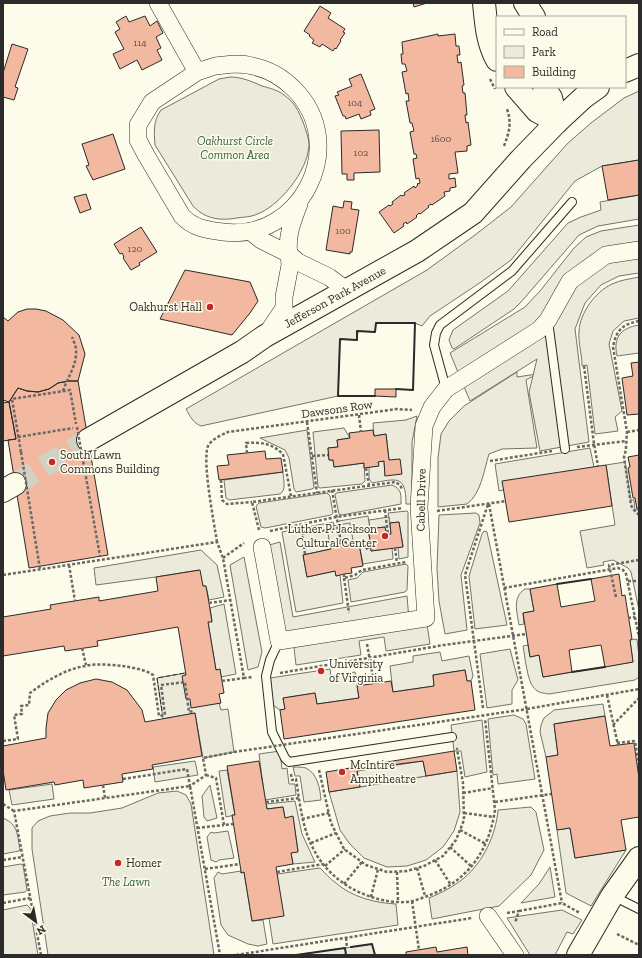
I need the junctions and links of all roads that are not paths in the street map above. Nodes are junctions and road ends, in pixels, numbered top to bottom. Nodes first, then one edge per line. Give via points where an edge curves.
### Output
1 (158, 3) edge
2 (484, 3) edge
3 (515, 3) edge
4 (526, 3) edge
5 (516, 16) edge
6 (533, 16) edge
7 (493, 67) edge
8 (198, 72) junction
9 (545, 88) edge
10 (597, 88) edge
11 (507, 90) edge
12 (557, 122) junction
13 (300, 200) junction
14 (572, 202) dead end
15 (250, 231) junction
16 (639, 250) edge
17 (289, 254) junction
18 (348, 290) junction
19 (548, 320) junction
20 (265, 336) junction
21 (446, 389) junction
22 (82, 434) tunnel mouth
23 (566, 449) road end
24 (261, 540) road end
25 (279, 641) junction
26 (452, 737) dead end
27 (639, 858) edge
28 (639, 868) edge
29 (625, 902) edge
30 (488, 916) road end
31 (515, 955) edge
32 (578, 955) edge
33 (596, 955) edge

1 - 8 street
2 - 7 main road
3 - 5 main road
4 - 6 main road
8 - 13 street via 222,65 253,66 271,72 300,95 310,111 316,129 318,148 310,184
8 - 15 street via 152,102 138,125 138,140 182,216 189,223 218,232
9 - 12 main road via 551,98
10 - 12 main road, Jefferson Park Avenue
11 - 12 main road
12 - 18 main road, Jefferson Park Avenue via 474,213 417,251
13 - 15 street via 270,225
13 - 17 street via 290,229
14 - 21 lane via 512,271 440,325 434,345
15 - 17 street via 260,240
16 - 19 street, Cabell Drive via 606,255 570,281
17 - 18 street via 298,262
17 - 20 street via 290,266 284,308
18 - 20 main road, Jefferson Park Avenue
19 - 21 street, Cabell Drive via 539,330
19 - 23 lane
20 - 22 main road, Jefferson Park Avenue via 242,352
21 - 25 street, Cabell Drive via 432,407 424,426 419,507 426,618
24 - 25 street
25 - 26 lane via 266,676 272,732 289,762
27 - 29 main road
28 - 29 main road
29 - 32 main road
29 - 33 main road
30 - 31 street

